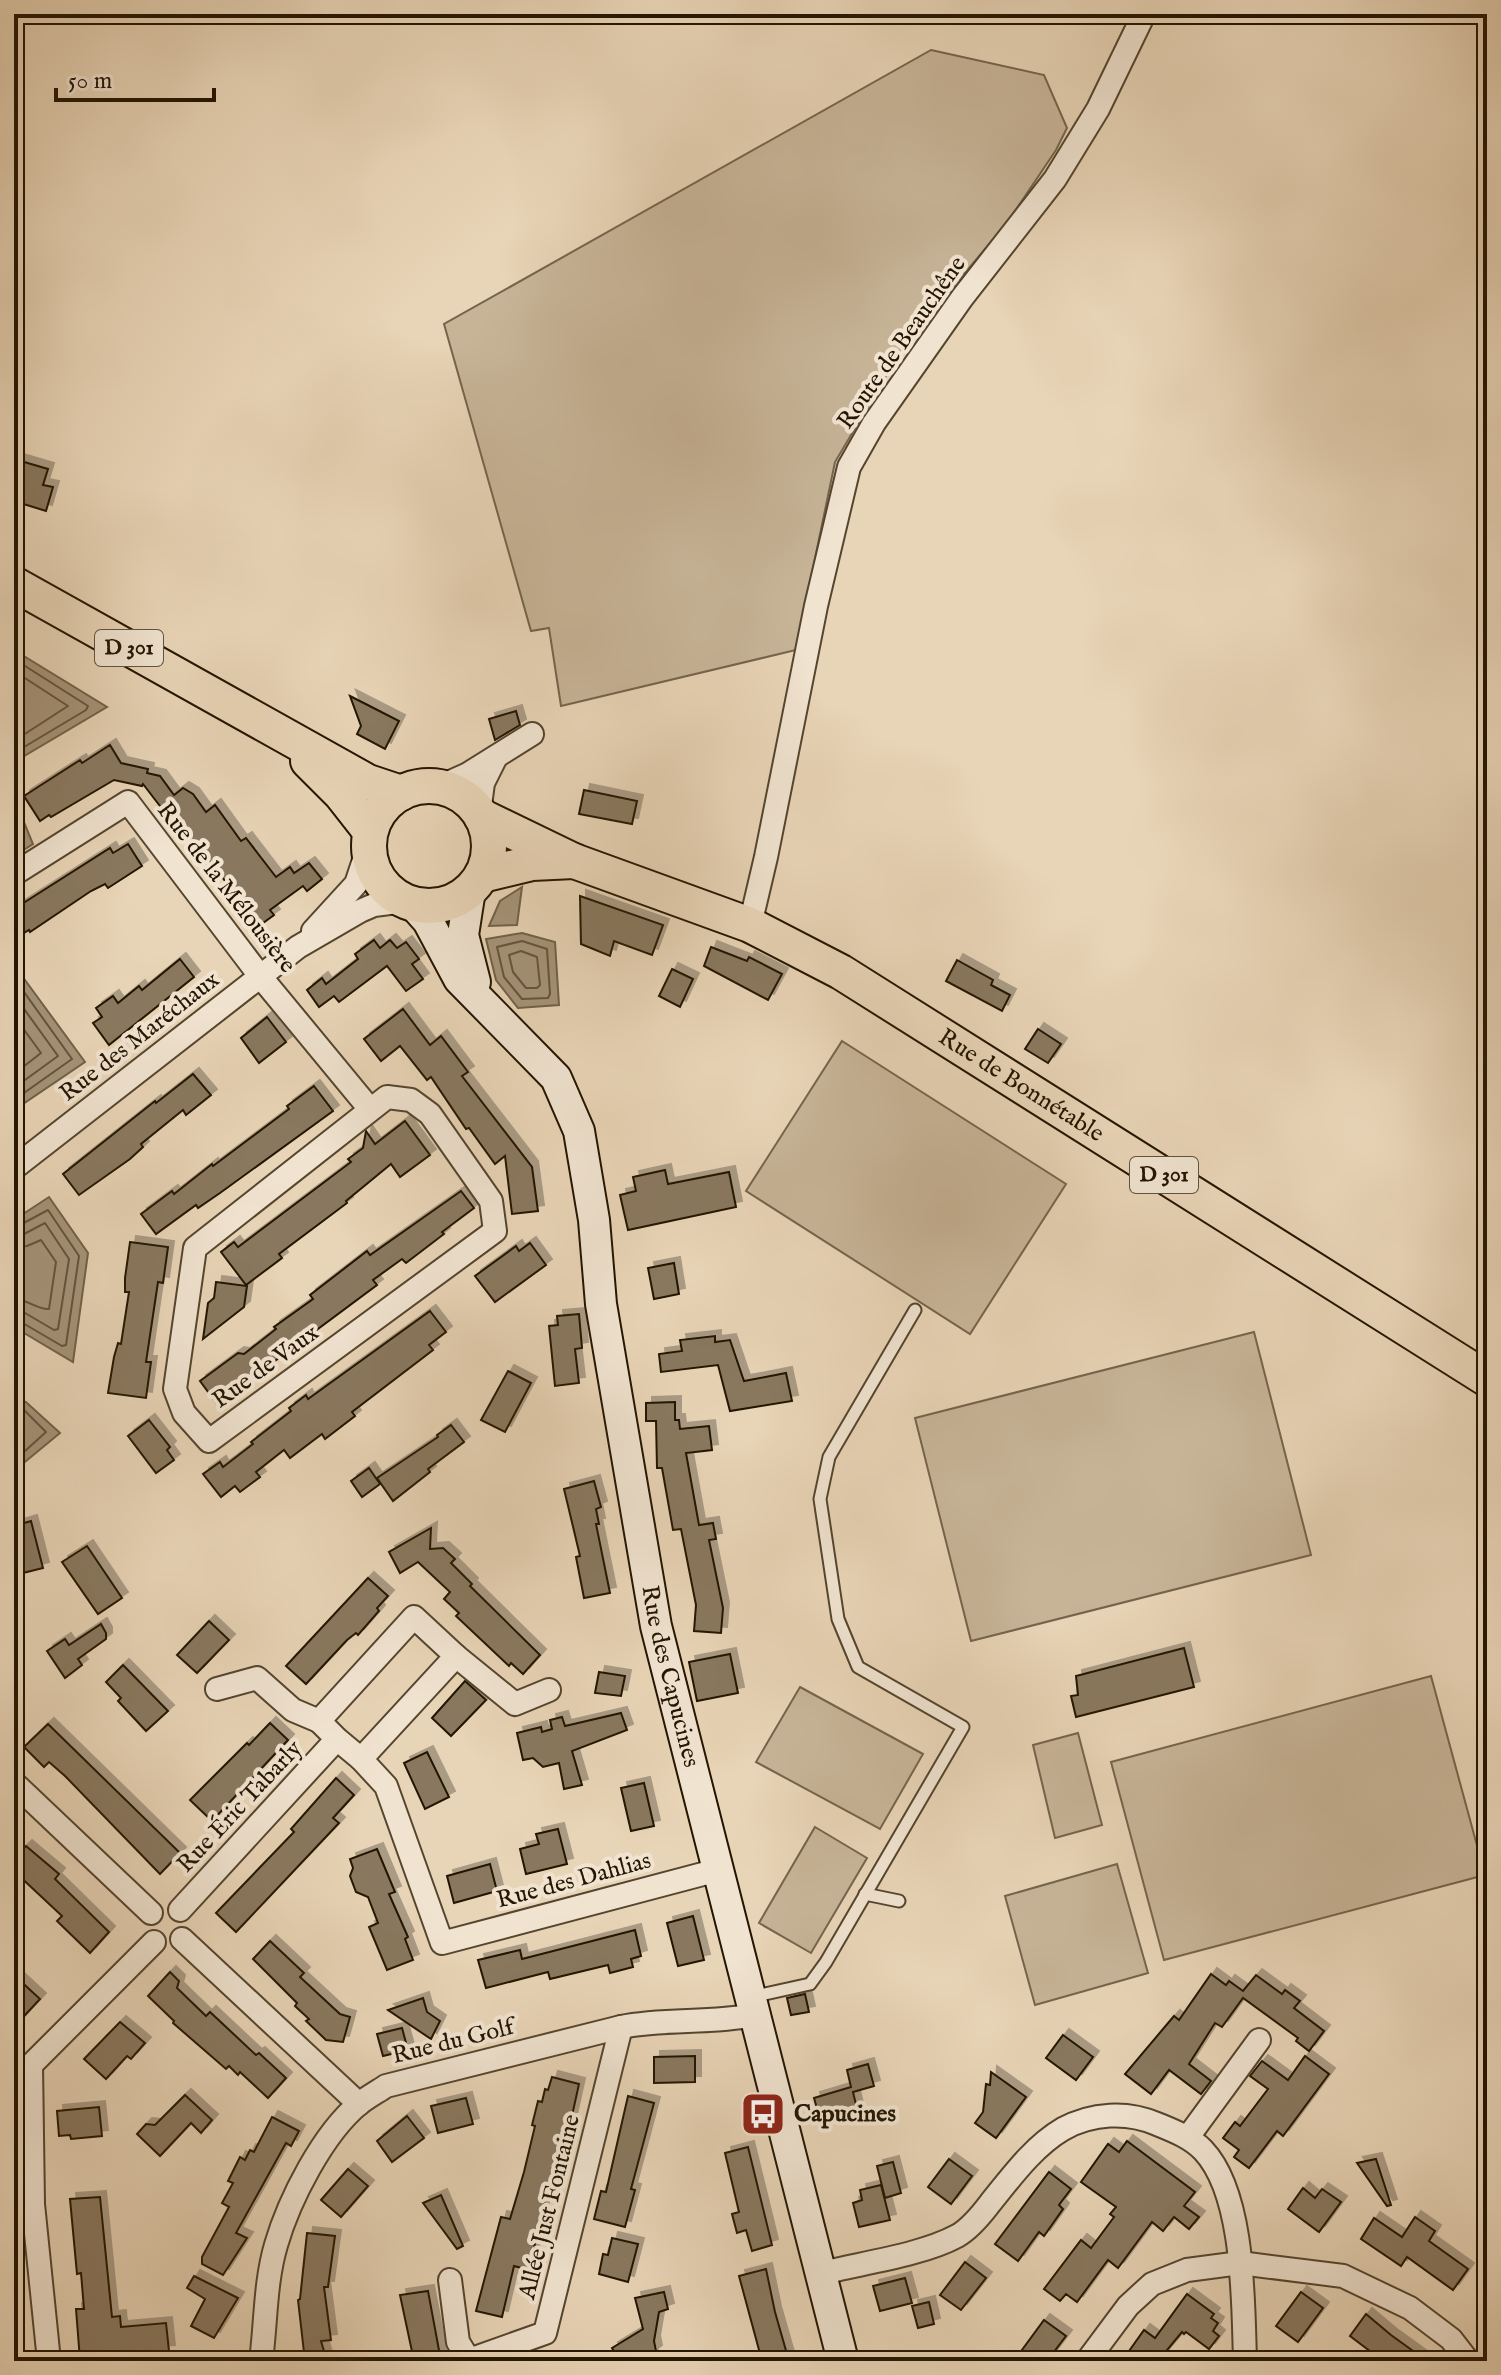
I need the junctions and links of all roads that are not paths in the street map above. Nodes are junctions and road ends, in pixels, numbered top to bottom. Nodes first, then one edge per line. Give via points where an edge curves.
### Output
1 (1144, 14) edge
2 (14, 584) edge
3 (532, 734) dead end
4 (283, 735) junction
5 (497, 755) junction
6 (439, 787) junction
7 (401, 793) junction
8 (480, 814) junction
9 (370, 838) junction
10 (574, 861) junction
11 (14, 874) edge
12 (476, 882) junction
13 (409, 902) junction
14 (750, 925) junction
15 (298, 947) junction
16 (260, 976) junction
17 (488, 1009) junction
18 (369, 1108) junction
19 (14, 1168) edge
20 (915, 1310) dead end
21 (1487, 1379) edge
22 (456, 1656) junction
23 (217, 1689) dead end
24 (549, 1690) dead end
25 (319, 1721) junction
26 (337, 1739) junction
27 (361, 1759) junction
28 (14, 1783) edge
29 (718, 1870) junction
30 (865, 1894) junction
31 (899, 1901) dead end
32 (180, 1910) junction
33 (151, 1913) junction
34 (182, 1939) junction
35 (154, 1942) junction
36 (442, 1943) joint
37 (753, 2006) junction
38 (621, 2027) junction
39 (1259, 2040) dead end
40 (14, 2049) edge
41 (31, 2065) junction
42 (359, 2104) junction
43 (1188, 2137) junction
44 (24, 2205) edge
45 (1240, 2263) junction
46 (822, 2273) junction
47 (450, 2280) dead end
48 (49, 2361) edge
49 (261, 2361) edge
50 (843, 2361) edge
51 (1087, 2361) edge
52 (1245, 2361) edge
53 (1468, 2361) edge

1 - 14 street, Route de Beauchêne via 1098,109 1055,179 962,298 849,467
2 - 4 main road, D 301
3 - 5 street
4 - 7 main road, D 301 via 368,782
4 - 9 main road, D 301 via 341,794
5 - 6 street
5 - 8 street via 483,783
6 - 7 main road
6 - 8 main road via 457,793
7 - 9 main road via 377,816
8 - 10 main road, Rue de Bonnétable / D 301
8 - 12 main road via 489,845
9 - 13 main road via 371,864 378,878
9 - 15 street, Rue des Maréchaux via 356,884
10 - 12 main road, Rue de Bonnétable / D 301 via 532,863
10 - 14 main road, Rue de Bonnétable / D 301
11 - 16 street, Rue de la Mélousière via 128,802
12 - 13 main road via 454,901 436,906
12 - 17 street, Rue des Capucines via 463,935
13 - 15 street, Rue des Maréchaux via 374,905
13 - 17 street, Rue des Capucines via 428,921 459,979
14 - 21 main road, Rue de Bonnétable / D 301 via 841,972
15 - 16 street, Rue des Maréchaux
16 - 18 street, Rue de la Mélousière
16 - 19 street, Rue des Maréchaux
17 - 29 street, Rue des Capucines via 556,1078 579,1131 601,1304 656,1626
18 - 18 street, Rue de Vaux via 195,1248 175,1389 184,1413 209,1441 495,1231 491,1201 430,1114 411,1100 387,1097
20 - 30 lane via 829,1457 820,1499 838,1619 858,1667 963,1727
22 - 24 street, Rue Éric Tabarly via 515,1704
22 - 25 street, Rue Éric Tabarly via 414,1617
22 - 27 street
23 - 25 street, Rue Éric Tabarly via 257,1678 293,1710
25 - 26 street, Rue Éric Tabarly
26 - 27 street, Rue Éric Tabarly
26 - 32 street, Rue Éric Tabarly
27 - 36 street, Rue Éric Tabarly via 386,1786
28 - 33 street
29 - 36 street, Rue des Dahlias
29 - 37 street, Rue des Capucines
30 - 31 lane
30 - 37 lane via 810,1984
32 - 33 street via 164,1906
32 - 34 street via 187,1925
33 - 35 street via 146,1927
34 - 35 street via 170,1946
34 - 42 street
35 - 41 street
37 - 38 street, Rue du Golf via 726,2021
37 - 46 street, Rue des Capucines
38 - 42 street, Rue du Golf via 386,2086
38 - 47 street, Allée Just Fontaine via 545,2333 469,2360 458,2342
39 - 43 street
40 - 41 street
41 - 44 street
42 - 49 street, Rue du Golf via 310,2168 276,2245
43 - 45 street via 1206,2152 1228,2191
43 - 46 street via 1144,2119 1103,2114 1063,2129 1025,2161 958,2236
44 - 48 street
45 - 51 street via 1187,2270 1152,2284 1128,2306
45 - 52 street
45 - 53 street via 1343,2276 1410,2308 1451,2339
46 - 50 street, Rue des Capucines

